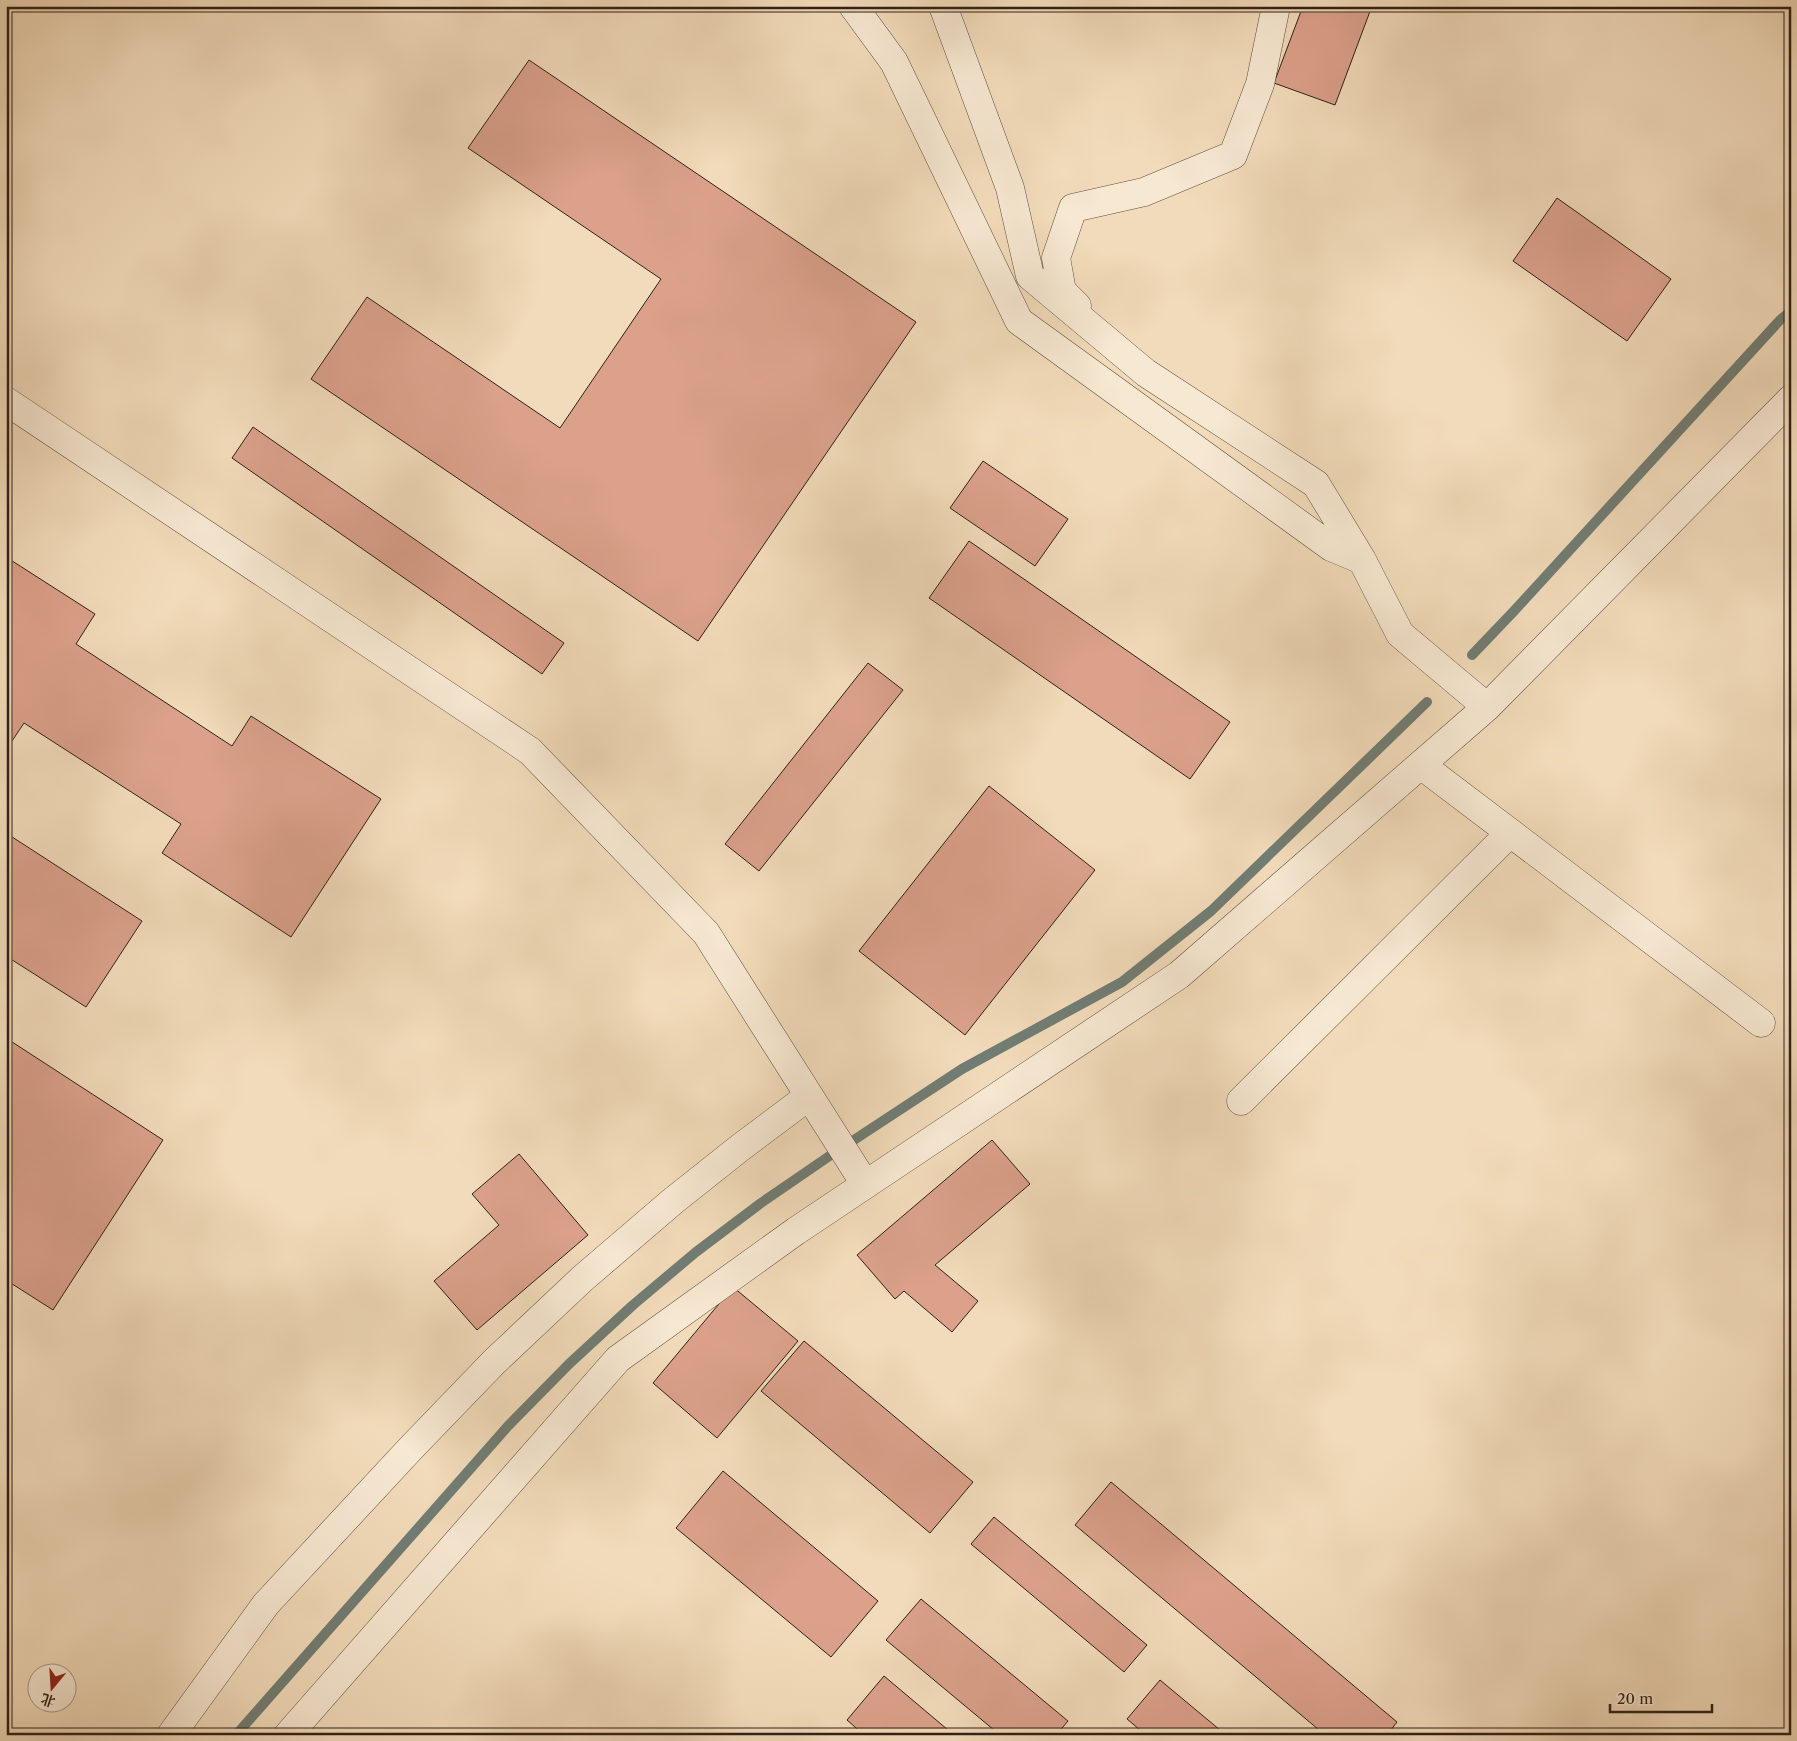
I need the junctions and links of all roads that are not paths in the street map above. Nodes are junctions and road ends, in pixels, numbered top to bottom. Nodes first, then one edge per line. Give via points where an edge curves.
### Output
1 (853, 6) edge
2 (943, 6) edge
3 (1276, 6) edge
4 (1146, 373) junction
5 (1791, 399) edge
6 (6, 401) edge
7 (1362, 560) junction
8 (1487, 707) junction
9 (1421, 765) junction
10 (1510, 833) junction
11 (1761, 1023) dead end
12 (810, 1096) junction
13 (1241, 1101) dead end
14 (866, 1184) junction
15 (171, 1735) edge
16 (288, 1735) edge

1 - 7 street via 894,62 1019,321 1331,547
2 - 4 street via 1010,188 1030,276
3 - 4 street via 1260,84 1233,155 1144,192 1073,208 1056,258 1062,291
4 - 7 street via 1316,484
5 - 8 street
6 - 12 street via 530,751 706,932
7 - 8 street via 1400,634
8 - 9 street
9 - 10 street
9 - 14 street via 1179,975
10 - 11 street
10 - 13 street
12 - 14 street
12 - 15 street via 674,1201 582,1279 494,1362 266,1604
14 - 16 street via 618,1359

